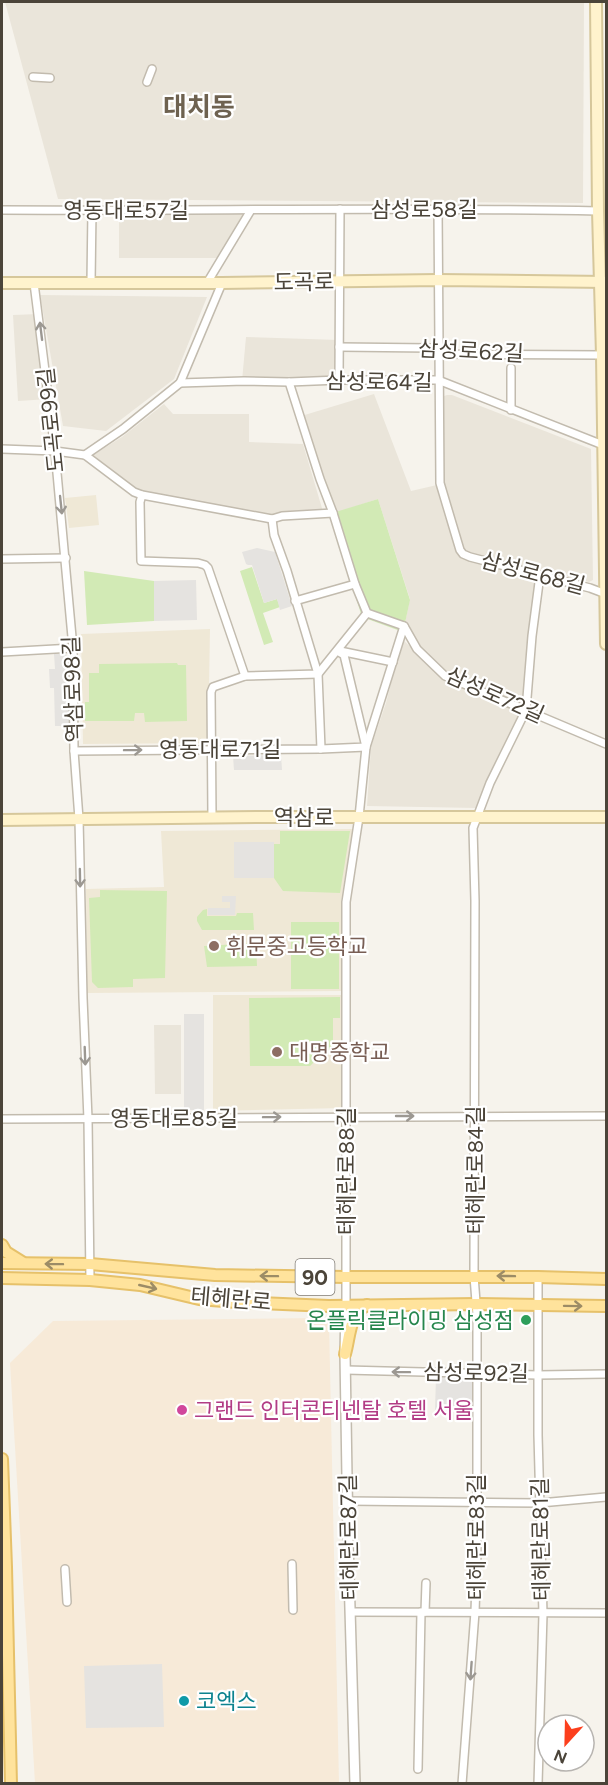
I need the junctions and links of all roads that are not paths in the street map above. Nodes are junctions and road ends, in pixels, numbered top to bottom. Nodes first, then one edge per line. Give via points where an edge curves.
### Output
1 (596, 2) edge
2 (602, 64) edge
3 (152, 69) dead end
4 (33, 77) dead end
5 (51, 78) dead end
6 (147, 82) dead end
7 (340, 209) junction
8 (438, 209) junction
9 (2, 210) edge
10 (92, 210) junction
11 (251, 210) junction
12 (598, 211) junction
13 (438, 280) junction
14 (340, 281) junction
15 (603, 282) edge
16 (2, 283) edge
17 (34, 283) junction
18 (91, 283) junction
19 (207, 283) junction
20 (222, 283) junction
21 (339, 347) junction
22 (438, 350) junction
23 (602, 355) junction
24 (511, 368) dead end
25 (339, 380) junction
26 (438, 380) junction
27 (289, 382) junction
28 (180, 383) junction
29 (511, 410) junction
30 (603, 445) junction
31 (2, 449) edge
32 (55, 452) junction
33 (85, 455) junction
34 (142, 495) junction
35 (333, 513) junction
36 (272, 519) junction
37 (66, 558) junction
38 (2, 559) edge
39 (540, 575) junction
40 (355, 584) junction
41 (606, 594) edge
42 (295, 601) junction
43 (367, 613) junction
44 (404, 626) junction
45 (606, 644) edge
46 (73, 648) junction
47 (337, 651) junction
48 (2, 652) edge
49 (393, 662) junction
50 (318, 674) junction
51 (245, 676) junction
52 (526, 710) junction
53 (606, 744) edge
54 (366, 747) junction
55 (211, 749) junction
56 (321, 749) junction
57 (74, 751) junction
58 (359, 817) junction
59 (477, 817) junction
60 (606, 817) edge
61 (212, 818) junction
62 (79, 819) junction
63 (2, 820) edge
64 (346, 1116) junction
65 (475, 1116) junction
66 (606, 1116) edge
67 (2, 1119) edge
68 (87, 1119) junction
69 (2, 1245) edge
70 (2, 1263) edge
71 (25, 1264) junction
72 (90, 1264) junction
73 (474, 1276) junction
74 (346, 1277) junction
75 (538, 1277) junction
76 (2, 1278) edge
77 (606, 1279) edge
78 (90, 1280) junction
79 (477, 1304) junction
80 (369, 1305) junction
81 (538, 1305) junction
82 (346, 1306) junction
83 (606, 1306) edge
84 (345, 1354) junction
85 (346, 1370) junction
86 (477, 1373) junction
87 (606, 1374) edge
88 (538, 1375) junction
89 (2, 1459) edge
90 (606, 1497) edge
91 (348, 1501) junction
92 (476, 1503) junction
93 (540, 1503) junction
94 (292, 1564) dead end
95 (65, 1569) dead end
96 (426, 1583) dead end
97 (68, 1602) dead end
98 (293, 1610) dead end
99 (351, 1612) junction
100 (423, 1612) junction
101 (475, 1612) junction
102 (606, 1613) edge
103 (543, 1614) junction
104 (418, 1769) dead end
105 (11, 1784) edge
106 (355, 1784) edge
107 (462, 1784) edge
108 (538, 1784) edge

1 - 2 main road
2 - 12 main road
3 - 6 street
4 - 5 street
7 - 8 street, 삼성로58길
7 - 11 street, 삼성로58길
7 - 14 street
8 - 12 street, 삼성로58길
8 - 13 street
9 - 10 street, 영동대로57길
10 - 11 street, 영동대로57길
10 - 18 street
11 - 19 street
12 - 15 main road
13 - 14 main road, 도곡로
13 - 15 main road, 도곡로
13 - 22 street
14 - 20 main road, 도곡로
14 - 21 street
15 - 23 main road
16 - 17 main road, 도곡로
17 - 18 main road, 도곡로
32 -> 17 street, 도곡로99길
18 - 19 main road, 도곡로
19 - 20 main road, 도곡로
20 - 28 street
21 - 22 street, 삼성로62길
21 - 25 street
22 - 23 street, 삼성로62길 via 446,354
22 - 26 street
23 - 30 main road
24 - 29 street
25 - 26 street, 삼성로64길
25 - 27 street, 삼성로64길
26 - 29 street, 삼성로64길
26 - 39 street, 삼성로68길 via 440,483 460,550
27 - 28 street, 삼성로64길
27 - 35 street
28 - 33 street
29 - 30 street, 삼성로64길
30 - 41 main road
31 - 32 street
32 - 33 street
32 -> 37 street, 도곡로99길
33 - 34 street
34 - 36 street
34 - 51 street via 141,561 198,563 208,568
35 - 36 street
35 - 40 street
36 - 42 street
37 - 38 street
37 - 46 street, 역삼로98길
39 - 41 street, 삼성로68길
39 - 52 street
40 - 42 street
40 - 43 street
41 - 45 main road
42 - 50 street
43 - 44 street
43 - 47 street
44 - 49 street
44 - 52 street, 삼성로72길 via 417,649 445,676
46 - 48 street
46 - 57 street, 역삼로98길
47 - 49 street
47 - 50 street
47 - 54 street via 344,655
49 - 54 street
50 - 51 street
50 - 56 street
51 - 55 street via 213,687
52 - 53 street, 삼성로72길
52 - 59 street, 테헤란로84길
54 - 56 street, 영동대로71길
54 - 58 street, 테헤란로88길
55 - 56 street, 영동대로71길
57 -> 55 street, 영동대로71길
55 - 61 street
57 - 62 street, 역삼로98길
58 - 59 main road, 역삼로
58 - 61 main road, 역삼로
58 - 64 street, 테헤란로88길 via 346,912
59 - 60 main road, 역삼로
59 - 65 street, 테헤란로84길 via 473,828
61 - 62 main road, 역삼로
62 - 63 main road, 역삼로
62 -> 68 street, 역삼로98길
64 -> 65 street, 영동대로85길
68 -> 64 street, 영동대로85길
64 - 74 street, 테헤란로88길
65 - 66 street, 영동대로85길
65 - 73 street, 테헤란로84길
67 - 68 street, 영동대로85길
68 - 72 street, 역삼로98길
69 - 71 main road
70 - 71 main road, 테헤란로 / 90
72 -> 71 main road, 테헤란로 / 90
74 -> 72 main road, 테헤란로 / 90 via 215,1275
72 - 78 street, 역삼로98길
73 - 74 main road, 테헤란로 / 90
75 -> 73 main road, 테헤란로 / 90
73 - 79 street, 테헤란로84길
74 - 82 street, 테헤란로88길
75 - 77 main road, 테헤란로 / 90
75 - 81 street, 테헤란로81길
76 - 78 main road, 테헤란로 / 90
78 -> 82 main road, 테헤란로 / 90 via 140,1285 199,1299
79 - 80 main road, 테헤란로 / 90
79 - 81 main road, 테헤란로 / 90
79 - 86 street, 테헤란로83길
80 - 82 main road, 테헤란로 / 90
80 - 84 main road via 357,1313
81 -> 83 main road, 테헤란로 / 90
81 - 88 street, 테헤란로81길
82 - 84 street, 테헤란로87길
84 - 85 street, 테헤란로87길
86 -> 85 street, 삼성로92길
85 - 91 street, 테헤란로87길
86 - 88 street, 삼성로92길
86 - 92 street, 테헤란로83길
87 - 88 street, 삼성로92길
88 - 93 street, 테헤란로81길
89 - 105 main road
90 - 93 street
91 - 92 street
91 - 99 street, 테헤란로87길
92 - 93 street
92 - 101 street, 테헤란로83길
93 - 103 street, 테헤란로81길
94 - 98 street
95 - 97 street
96 - 100 street
99 - 100 street
99 - 106 street, 테헤란로87길
100 - 101 street
100 - 104 street
101 - 103 street
101 -> 107 street, 테헤란로83길
102 - 103 street
103 - 108 street, 테헤란로81길

